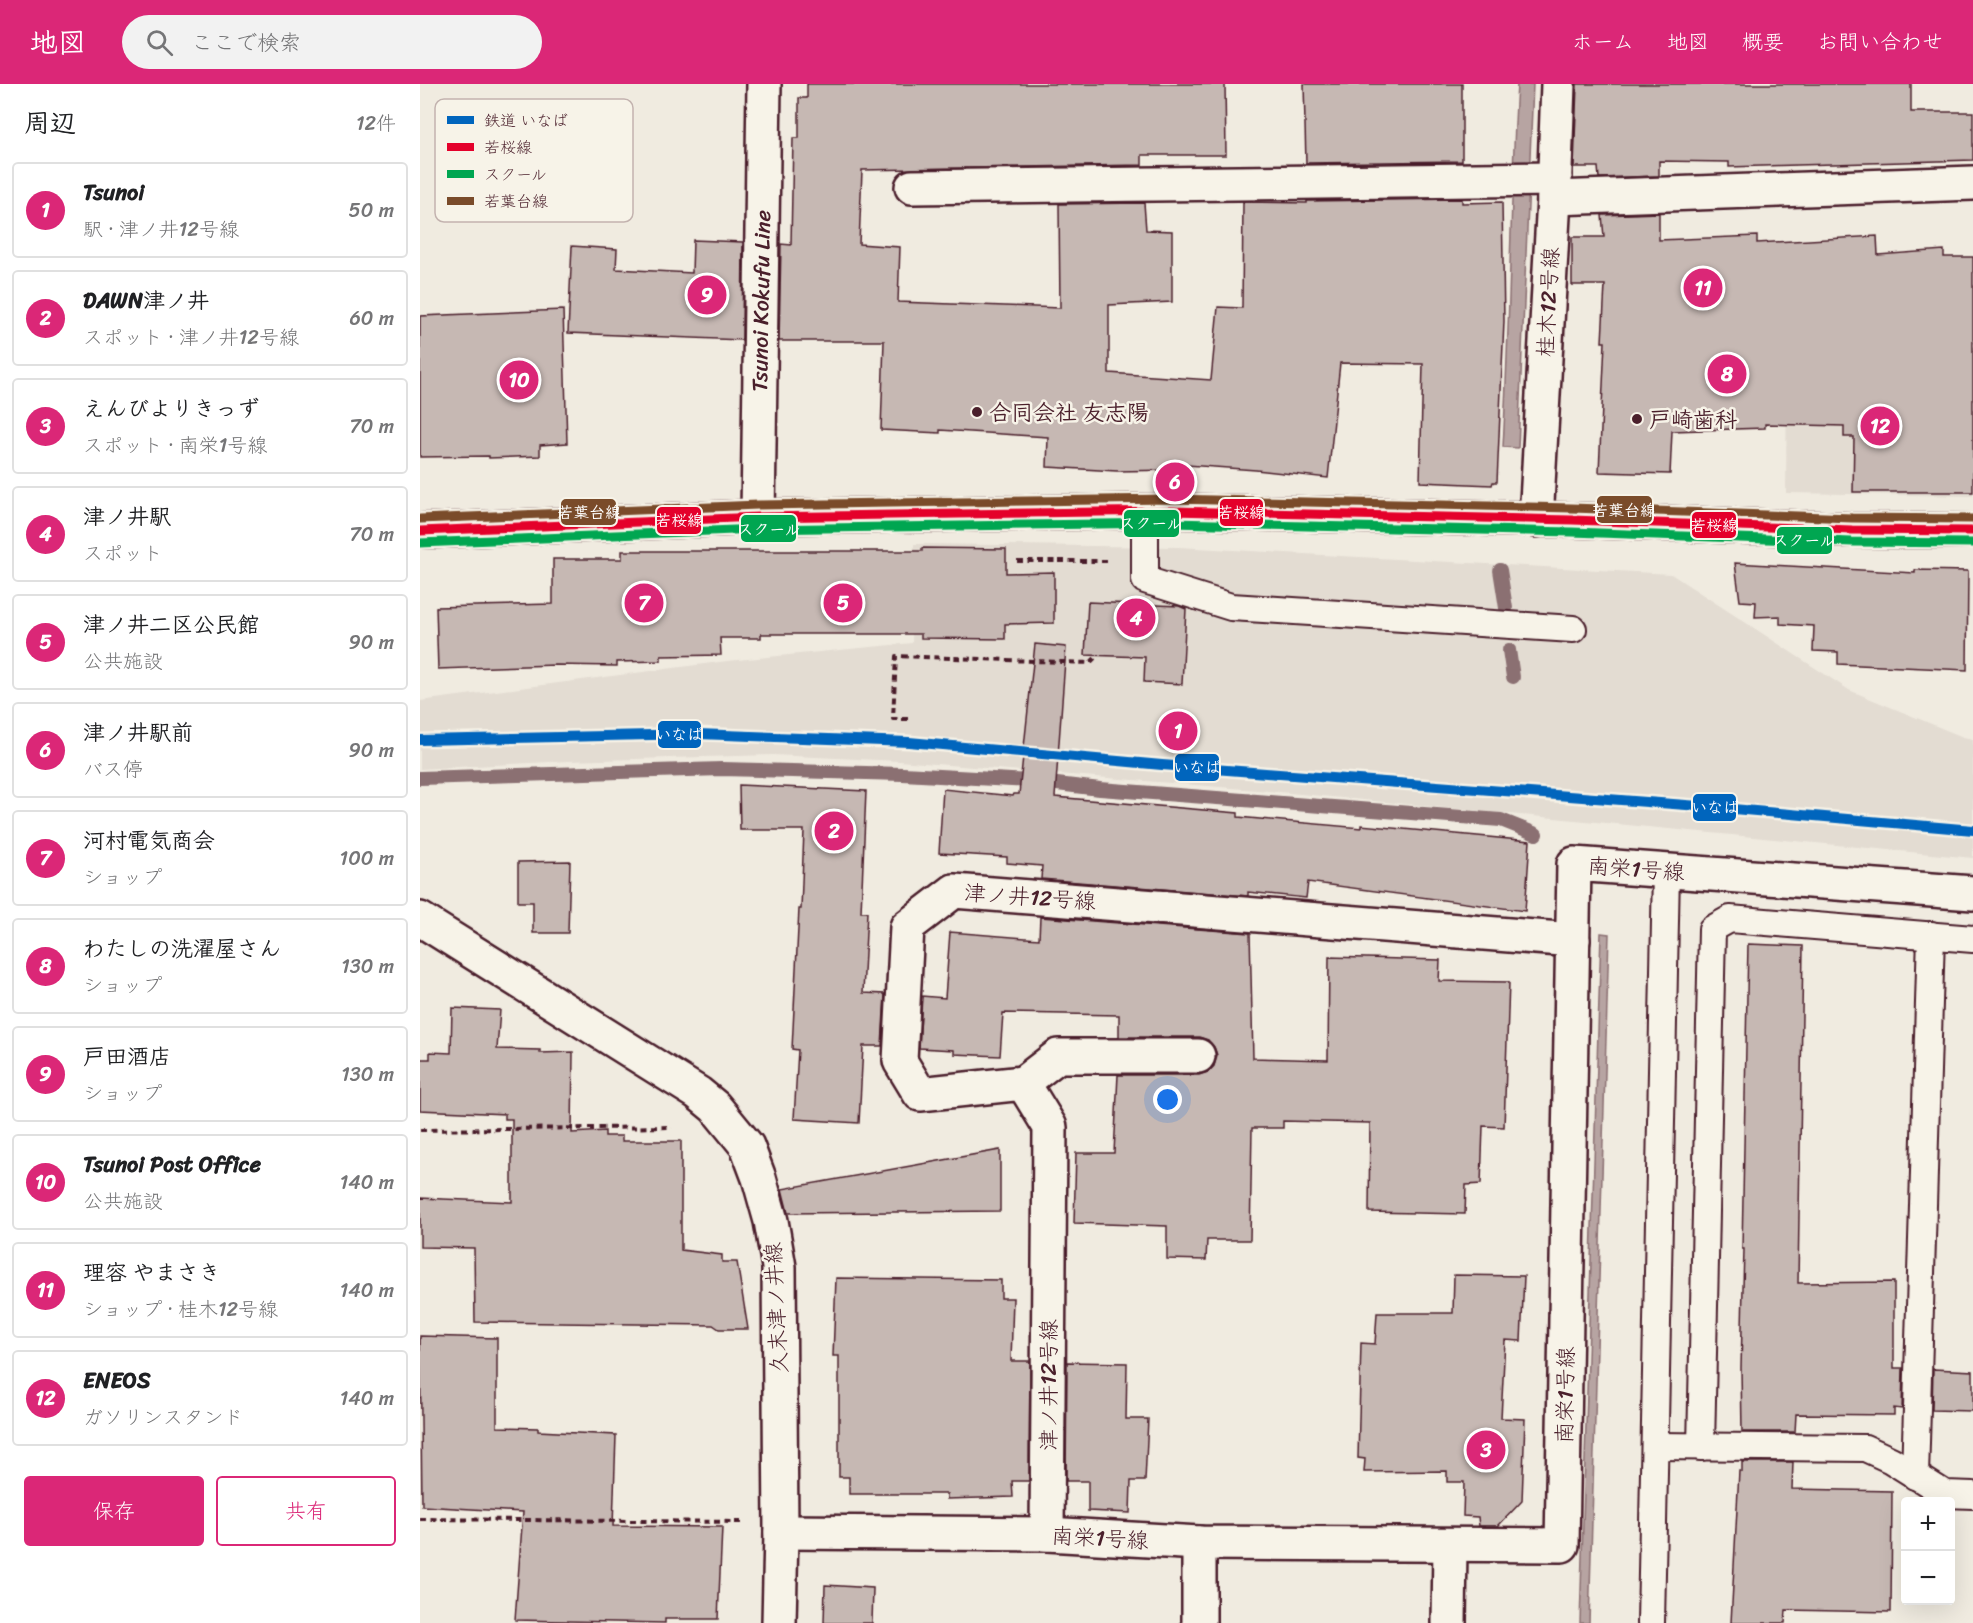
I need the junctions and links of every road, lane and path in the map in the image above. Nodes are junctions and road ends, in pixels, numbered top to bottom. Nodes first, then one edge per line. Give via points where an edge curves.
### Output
1 (765, 84) edge
2 (1558, 84) edge
3 (1973, 183) edge
4 (912, 187) dead end
5 (1554, 189) junction
6 (1145, 512) junction
7 (758, 517) junction
8 (1536, 520) junction
9 (420, 531) edge
10 (1973, 531) edge
11 (1145, 560) junction
12 (1017, 561) dead end
13 (1573, 629) dead end
14 (1098, 655) dead end
15 (908, 720) dead end
16 (1666, 871) junction
17 (1973, 893) edge
18 (420, 919) edge
19 (1931, 935) junction
20 (1973, 939) edge
21 (1573, 940) junction
22 (1198, 1056) dead end
23 (1023, 1083) junction
24 (730, 1125) junction
25 (420, 1130) edge
26 (1655, 1446) junction
27 (1701, 1447) junction
28 (1915, 1476) junction
29 (1973, 1495) edge
30 (420, 1519) edge
31 (781, 1527) junction
32 (1047, 1534) junction
33 (1199, 1544) junction
34 (1450, 1545) junction
35 (779, 1623) edge
36 (1199, 1623) edge
37 (1449, 1623) edge
38 (1651, 1623) edge

1 - 7 street, Tsunoi Kokufu Line
2 - 5 street, 桂木12号線
3 - 5 street
4 - 5 street
5 - 8 street, 桂木12号線
6 - 7 street
6 - 8 street
6 - 11 lane
7 - 9 street
8 - 10 street
11 - 12 path
11 - 13 lane via 1145,580 1231,607
14 - 15 path via 1090,663 896,656 893,719
16 - 17 street, 南栄1号線
16 - 21 street, 南栄1号線 via 1574,864
16 - 26 lane
18 - 24 street, 久末津ノ井線 via 698,1093
19 - 20 lane
19 - 27 lane via 1730,919 1712,929
19 - 28 lane
21 - 23 street, 津ノ井12号線 via 954,891 907,927 900,1060 920,1094
21 - 34 street, 南栄1号線 via 1562,1545
22 - 23 street via 1058,1056
23 - 32 street, 津ノ井12号線 via 1050,1127
24 - 25 path
24 - 31 street, 久末津ノ井線 via 747,1146 759,1178 779,1267
26 - 27 lane
26 - 38 lane
27 - 28 lane via 1865,1448
28 - 29 lane via 1945,1494
30 - 31 path
31 - 32 street, 南栄1号線
31 - 35 street, 久末津ノ井線
32 - 33 street, 南栄1号線
33 - 34 street, 南栄1号線
33 - 36 street
34 - 37 street

